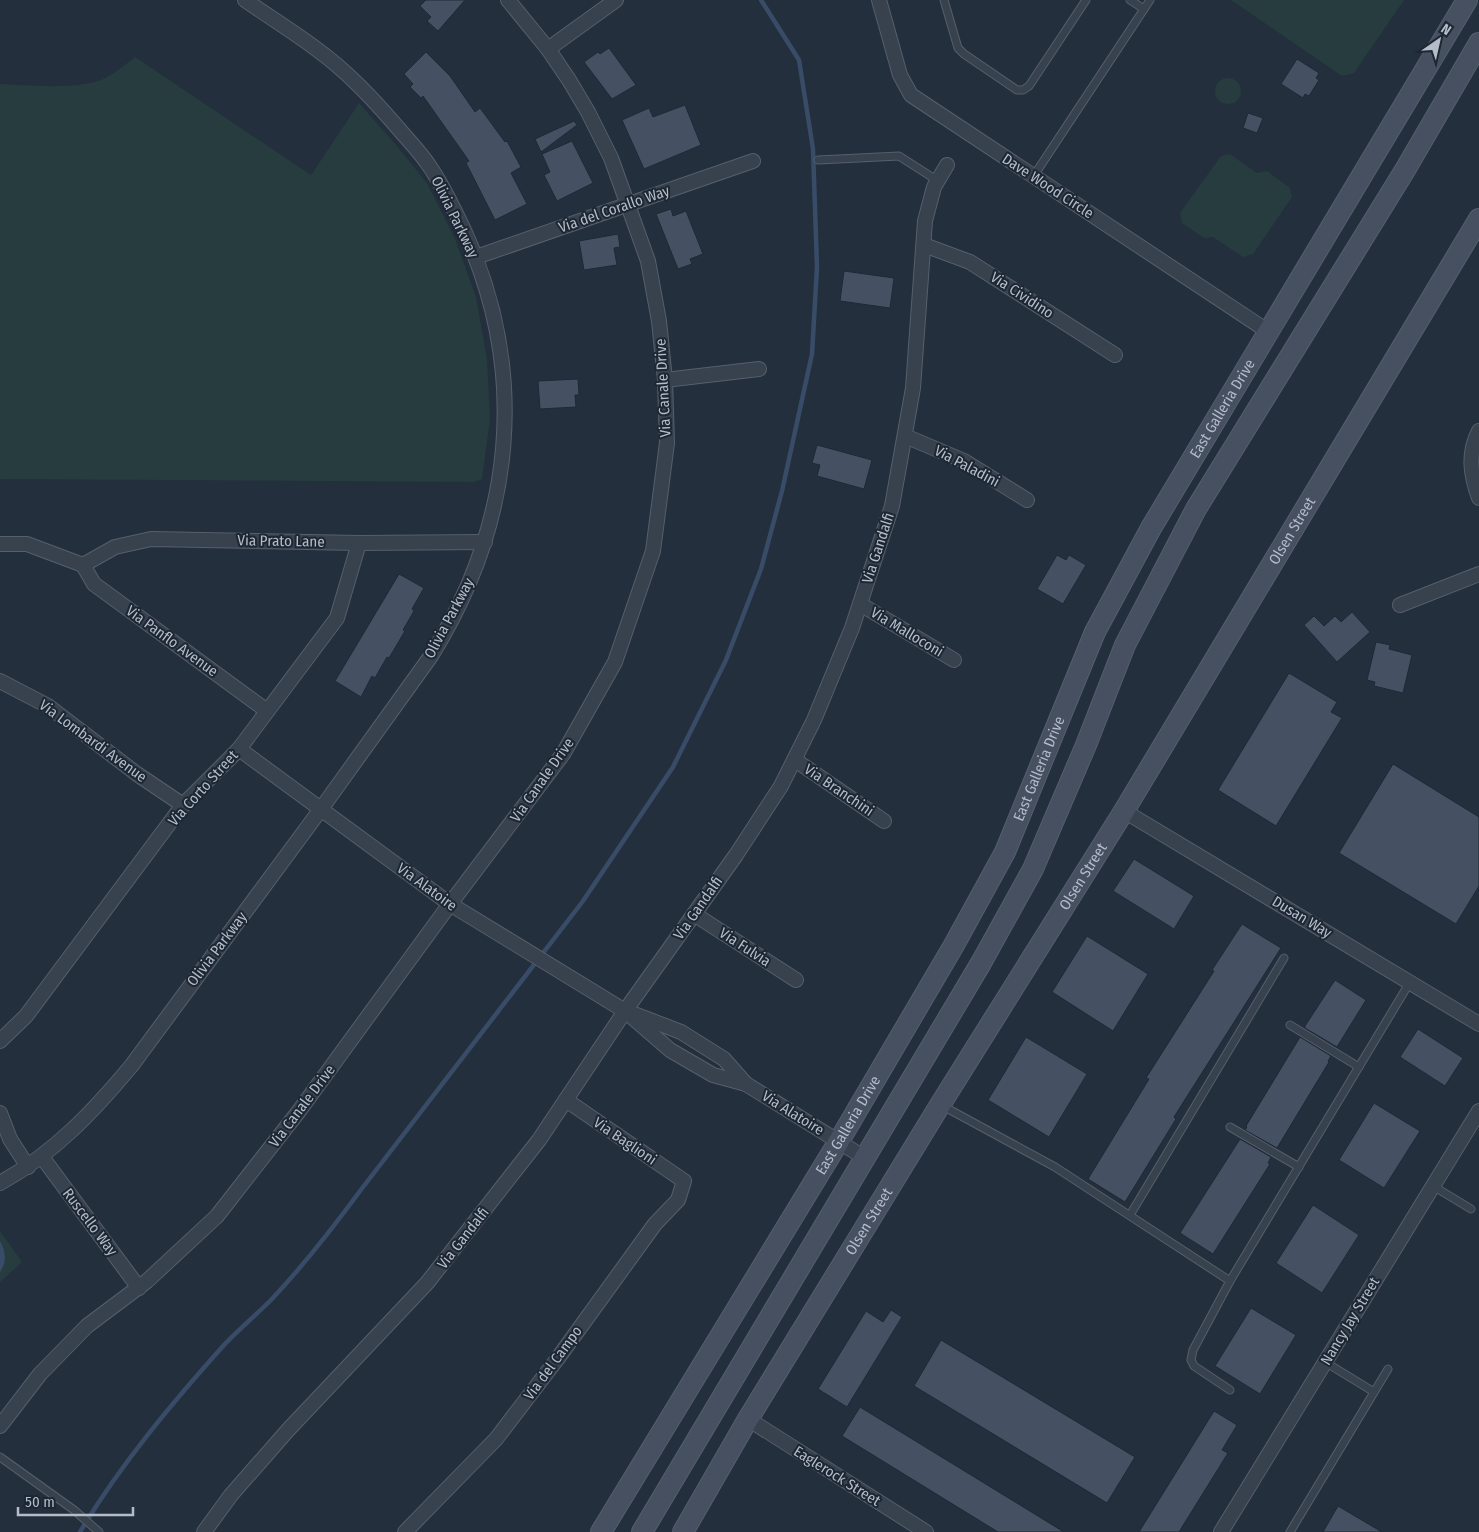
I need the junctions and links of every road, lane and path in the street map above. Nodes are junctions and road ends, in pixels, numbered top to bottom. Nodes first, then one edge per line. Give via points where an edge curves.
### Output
1 (245, 0) edge
2 (508, 0) edge
3 (616, 0) edge
4 (879, 0) edge
5 (944, 0) edge
6 (1086, 0) edge
7 (1130, 0) edge
8 (1150, 0) edge
9 (1467, 0) edge
10 (1144, 9) junction
11 (1479, 43) edge
12 (548, 49) junction
13 (818, 160) dead end
14 (753, 161) dead end
15 (948, 165) dead end
16 (1033, 176) junction
17 (938, 181) junction
18 (628, 203) junction
19 (1479, 219) edge
20 (924, 245) junction
21 (476, 257) junction
22 (1269, 332) junction
23 (1115, 355) dead end
24 (759, 368) dead end
25 (665, 380) junction
26 (1479, 431) edge
27 (905, 436) junction
28 (1479, 498) edge
29 (1028, 500) dead end
30 (1196, 509) junction
31 (485, 542) junction
32 (359, 543) junction
33 (0, 544) edge
34 (83, 565) junction
35 (1479, 574) edge
36 (860, 604) junction
37 (1400, 606) dead end
38 (954, 660) dead end
39 (0, 682) edge
40 (267, 710) junction
41 (239, 749) junction
42 (795, 760) junction
43 (183, 805) junction
44 (321, 809) junction
45 (1124, 811) junction
46 (884, 821) dead end
47 (450, 904) junction
48 (694, 914) junction
49 (1284, 958) dead end
50 (796, 980) dead end
51 (1410, 982) junction
52 (625, 1011) junction
53 (1479, 1024) edge
54 (1290, 1025) dead end
55 (0, 1041) edge
56 (1359, 1066) junction
57 (746, 1084) junction
58 (566, 1100) junction
59 (940, 1105) junction
60 (1479, 1111) edge
61 (0, 1113) edge
62 (1230, 1128) dead end
63 (839, 1141) junction
64 (42, 1157) junction
65 (865, 1158) junction
66 (28, 1167) junction
67 (1299, 1167) junction
68 (684, 1182) joint
69 (0, 1183) edge
70 (1433, 1186) junction
71 (1471, 1209) dead end
72 (1130, 1215) junction
73 (1230, 1280) junction
74 (139, 1288) junction
75 (1325, 1362) junction
76 (1388, 1369) dead end
77 (1230, 1390) dead end
78 (1374, 1392) junction
79 (748, 1419) junction
80 (0, 1426) edge
81 (0, 1457) edge
82 (99, 1532) edge
83 (204, 1532) edge
84 (405, 1532) edge
85 (601, 1532) edge
86 (642, 1532) edge
87 (683, 1532) edge
88 (926, 1532) edge
89 (1221, 1532) edge
90 (1290, 1532) edge

1 - 21 street, Olivia Parkway via 316,49 376,102 430,166
2 - 12 street, Via Canale Drive
3 - 12 street
4 - 16 street, Dave Wood Circle via 900,75 911,95
5 - 6 lane via 958,48 1017,90 1023,90 1030,86
7 - 10 lane
8 - 10 lane
9 - 22 main road, East Galleria Drive
10 - 16 lane
11 - 30 main road, East Galleria Drive via 1405,170
12 - 18 street, Via Canale Drive via 588,112 611,158
13 - 17 lane via 899,156
14 - 18 street, Via del Corallo Way
15 - 17 street, Via Gandalfi
16 - 22 street, Dave Wood Circle
17 - 20 street, Via Gandalfi via 925,221
18 - 21 street, Via del Corallo Way
18 - 25 street, Via Canale Drive via 648,261
19 - 45 main road, Olsen Street
20 - 23 street, Via Cividino via 970,262
20 - 27 street, Via Gandalfi via 913,388
21 - 31 street, Olivia Parkway via 493,314 505,399 499,476
22 - 30 main road via 1274,357 1198,486
22 - 63 main road, East Galleria Drive via 1151,528 1095,632 1005,852
24 - 25 street
25 - 47 street, Via Canale Drive via 667,443 653,551 615,662 563,754
26 - 28 street via 1471,456 1472,477
27 - 29 street, Via Paladini via 964,461
27 - 36 street, Via Gandalfi via 892,506
30 - 65 main road, East Galleria Drive via 1125,645 1033,869
31 - 32 street, Via Prato Lane
31 - 44 street, Olivia Parkway via 468,586 442,637
32 - 34 street, Via Prato Lane via 151,539 115,547
32 - 40 street, Via Corto Street via 337,618
33 - 34 street via 27,544
34 - 40 street, Via Panflo Avenue via 94,584
35 - 37 street
36 - 38 street, Via Malloconi
36 - 42 street, Via Gandalfi
39 - 43 street, Via Lombardi Avenue via 48,706
40 - 41 street, Via Corto Street
41 - 43 street, Via Corto Street
41 - 44 street, Via Alatoire
42 - 46 street, Via Branchini
42 - 48 street, Via Gandalfi via 736,855
43 - 55 street, Via Corto Street via 26,1016
44 - 47 street, Via Alatoire
44 - 64 street, Olivia Parkway via 132,1065 101,1102
45 - 51 street, Dusan Way
45 - 59 main road, Olsen Street
47 - 52 street, Via Alatoire
47 - 74 street, Via Canale Drive via 299,1111 217,1216
48 - 50 street, Via Fulvia
48 - 52 street, Via Gandalfi
49 - 72 lane
51 - 53 street, Dusan Way
51 - 56 lane
52 - 57 street, Via Alatoire via 680,1032 724,1060
52 - 57 street, Via Alatoire via 670,1050 713,1076
52 - 58 street, Via Gandalfi
54 - 56 lane
56 - 67 lane
57 - 63 street, Via Alatoire
58 - 68 street, Via Baglioni
58 - 83 street, Via Gandalfi via 539,1140 427,1283 288,1430 231,1495
59 - 72 lane via 1056,1167
59 - 79 main road, Olsen Street
60 - 70 street, Nancy Jay Street
61 - 66 street via 10,1139
62 - 67 lane
63 - 65 street, Via Alatoire
63 - 85 main road, East Galleria Drive
64 - 66 street, Olivia Parkway
64 - 74 street, Ruscello Way
65 - 86 main road, East Galleria Drive
66 - 69 street, Olivia Parkway
67 - 73 lane
68 - 84 street, Via del Campo via 678,1200 655,1224 496,1439
70 - 71 lane
70 - 75 street, Nancy Jay Street
72 - 73 lane
73 - 77 lane via 1193,1350 1191,1360 1194,1366
74 - 80 street, Via Canale Drive via 87,1326 40,1374
75 - 78 lane
75 - 89 street, Nancy Jay Street
76 - 78 lane
78 - 90 lane
79 - 87 main road, Olsen Street
79 - 88 street, Eaglerock Street
81 - 82 lane

